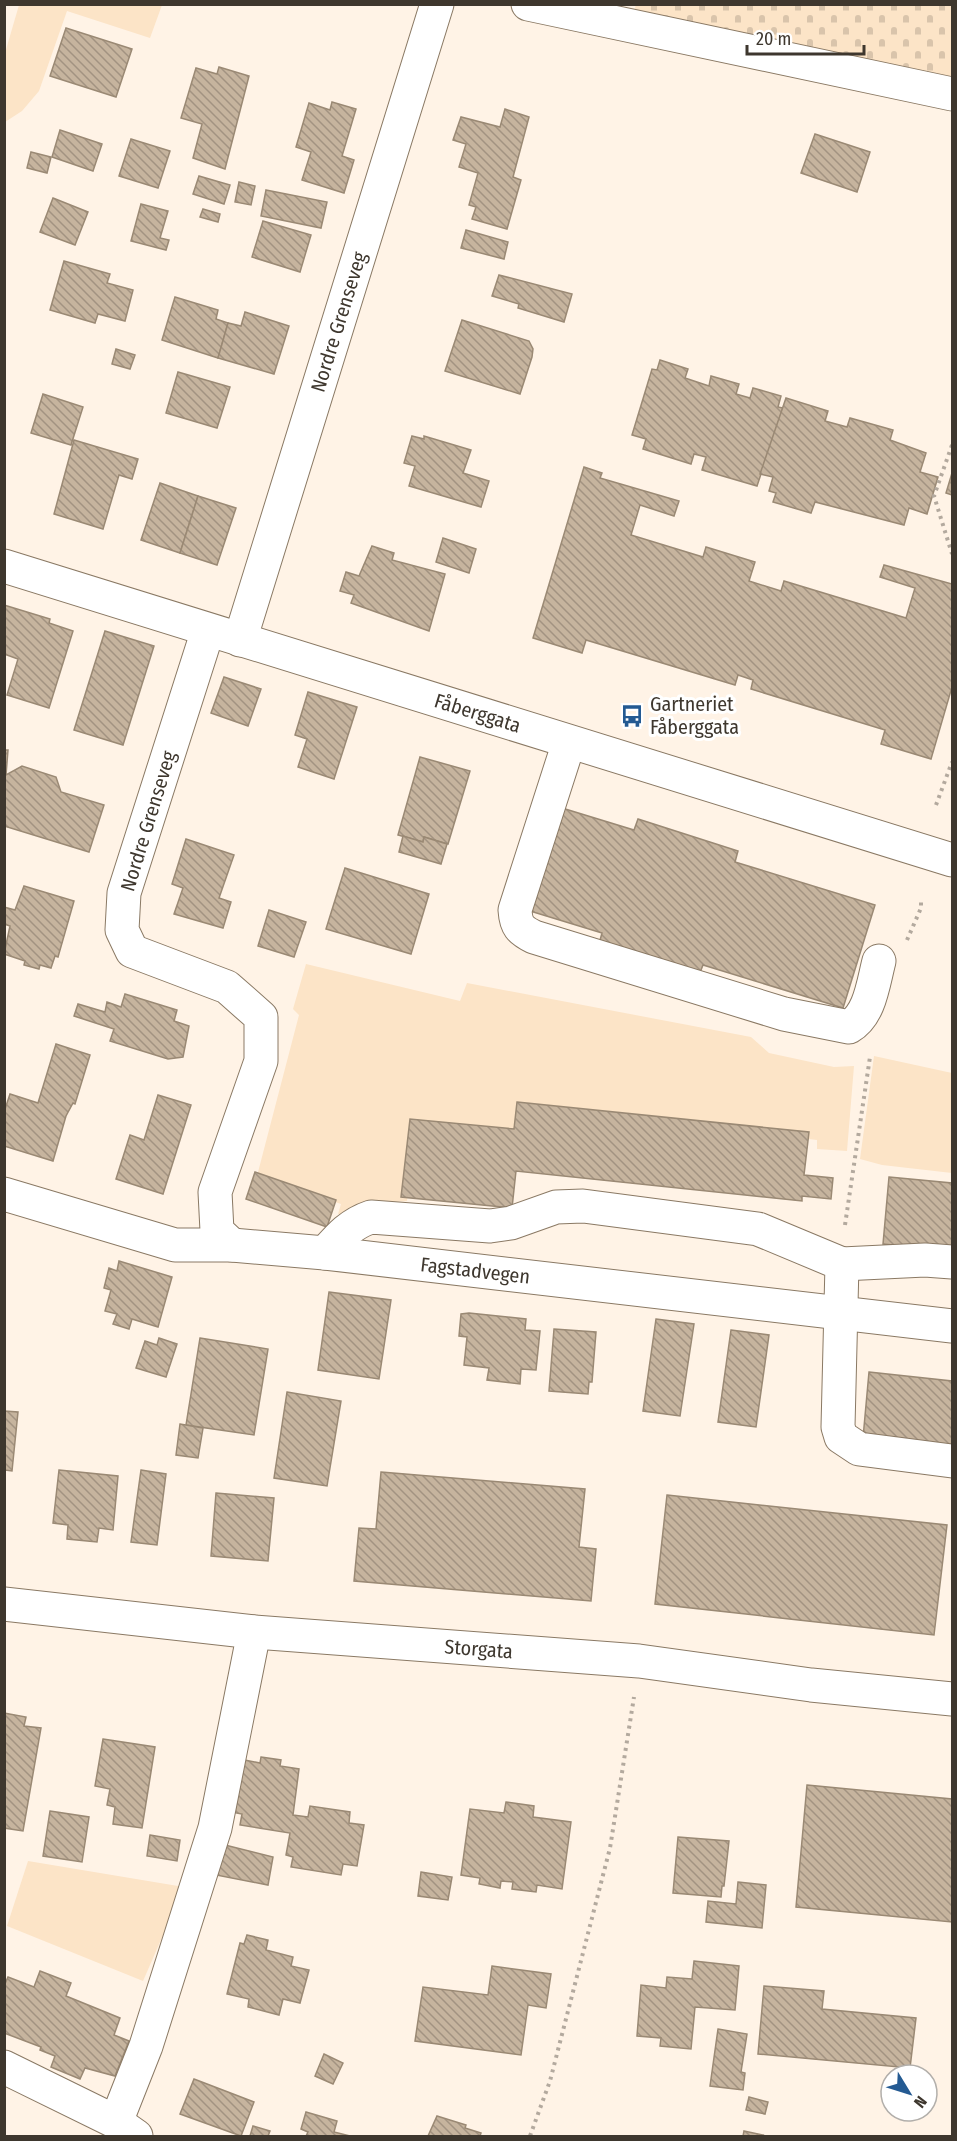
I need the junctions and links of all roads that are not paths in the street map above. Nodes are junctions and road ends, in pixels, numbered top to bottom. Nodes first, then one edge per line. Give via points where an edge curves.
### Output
1 (437, 4) edge
2 (528, 4) edge
3 (952, 94) edge
4 (4, 566) edge
5 (208, 630) junction
6 (240, 640) junction
7 (569, 742) junction
8 (952, 860) edge
9 (891, 953) road end
10 (4, 1194) edge
11 (232, 1245) junction
12 (325, 1253) junction
13 (952, 1262) edge
14 (842, 1264) junction
15 (842, 1314) junction
16 (952, 1326) edge
17 (952, 1461) edge
18 (4, 1605) edge
19 (254, 1632) junction
20 (952, 1699) edge
21 (4, 2067) edge
22 (126, 2129) edge

1 - 6 street, Nordre Grenseveg
2 - 3 street
4 - 5 street, Fåberggata
5 - 6 street, Fåberggata
5 - 11 street, Nordre Grenseveg via 127,883 122,930 132,951 227,987 261,1017 261,1061 215,1192 217,1231
6 - 7 street, Fåberggata
7 - 8 street, Fåberggata
7 - 9 street via 515,910 516,924 522,931 784,1014 849,1027 858,1022
10 - 11 street, Fagstadvegen via 175,1245
11 - 12 street, Fagstadvegen
12 - 14 street via 344,1231 371,1216 490,1226 556,1207 583,1206 758,1229
12 - 15 street, Fagstadvegen
13 - 14 street
14 - 15 street
15 - 16 street, Fagstadvegen
15 - 17 street via 838,1427 841,1437 859,1449
18 - 19 street, Storgata
19 - 20 street, Storgata via 639,1661
19 - 22 street via 215,1828 146,2046
21 - 22 street

